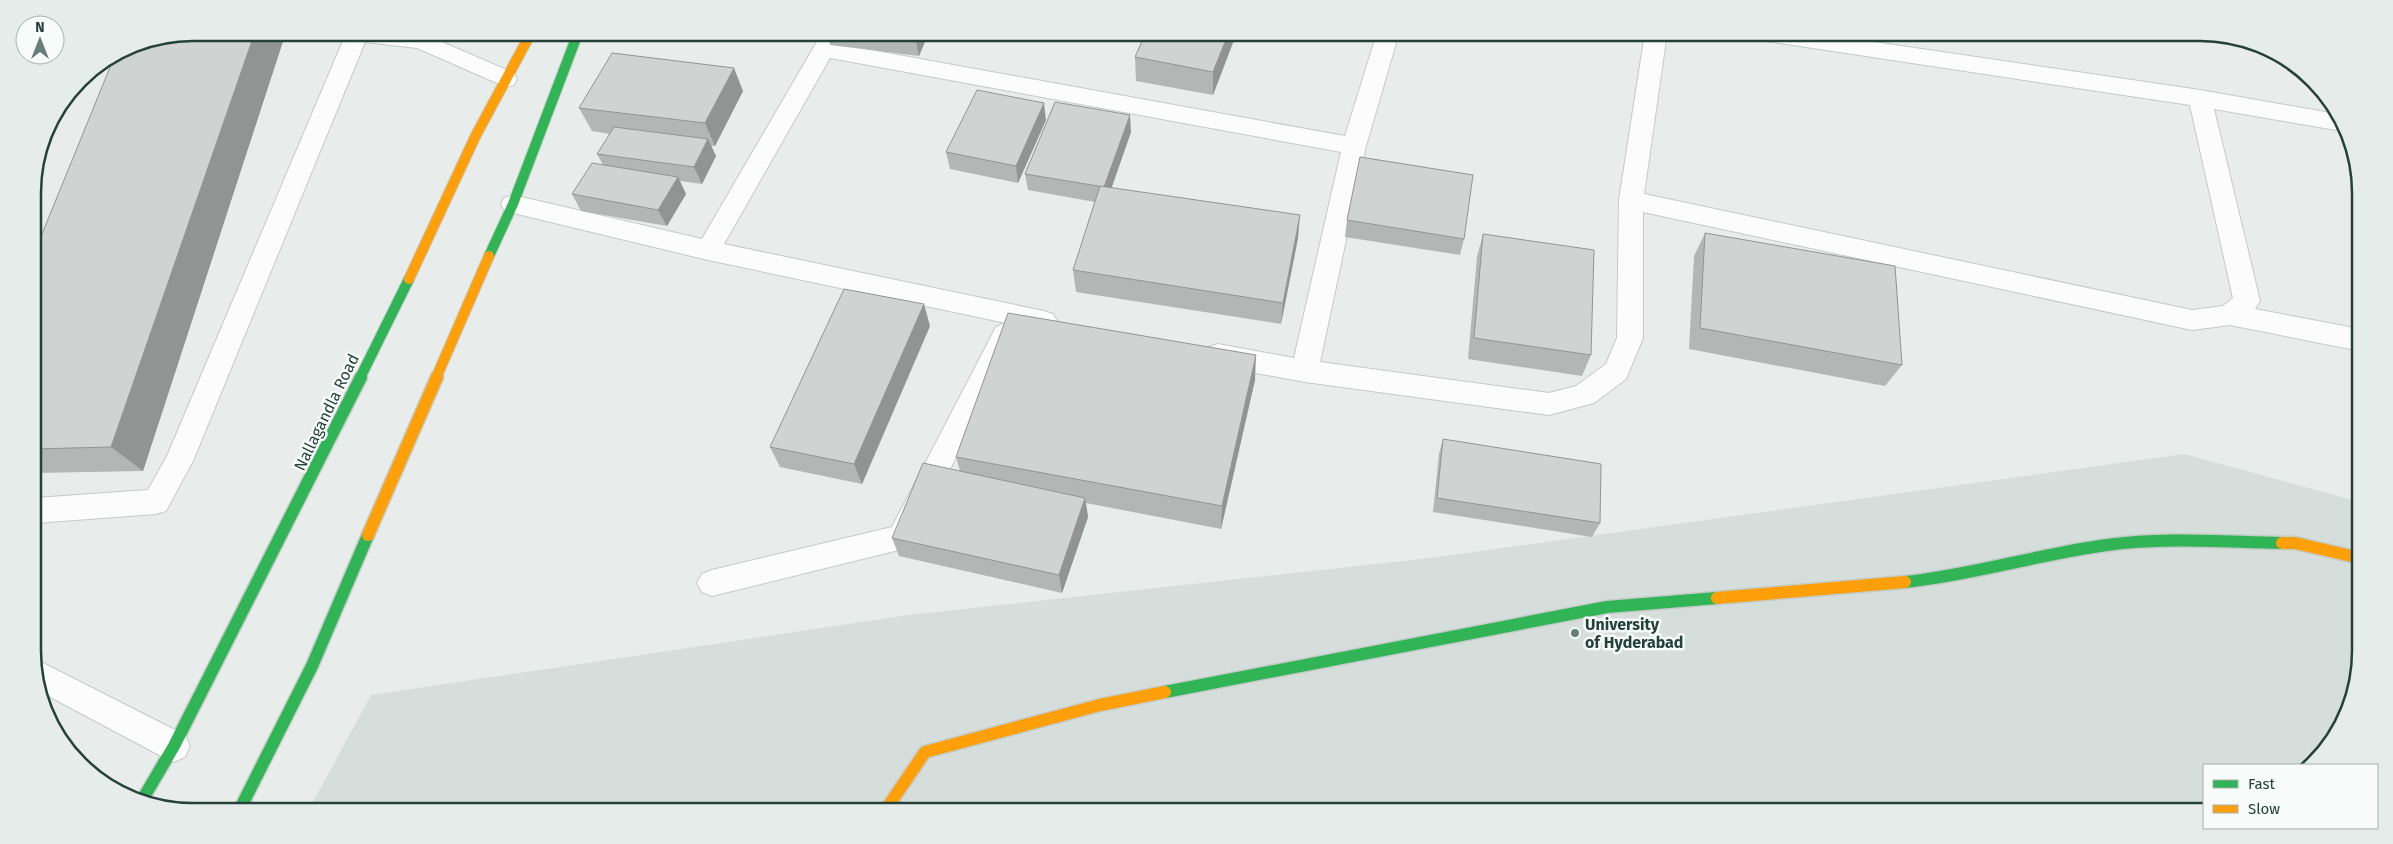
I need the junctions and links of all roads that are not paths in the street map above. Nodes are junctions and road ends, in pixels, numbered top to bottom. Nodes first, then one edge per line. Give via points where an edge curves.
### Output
1 (829, 41) edge
2 (1385, 41) edge
3 (1655, 41) edge
4 (1865, 41) edge
5 (352, 42) edge
6 (423, 42) edge
7 (526, 42) edge
8 (574, 42) edge
9 (832, 42) edge
10 (506, 79) junction
11 (2200, 98) junction
12 (2333, 120) edge
13 (1354, 146) junction
14 (1631, 200) junction
15 (513, 204) junction
16 (708, 250) junction
17 (1015, 315) junction
18 (2230, 315) junction
19 (1063, 325) edge
20 (2352, 338) edge
21 (1198, 351) edge
22 (1305, 372) junction
23 (41, 511) edge
24 (2352, 556) edge
25 (712, 583) dead end
26 (44, 678) edge
27 (174, 746) junction
28 (145, 795) edge
29 (244, 803) edge
30 (891, 803) edge

1 - 16 street
2 - 13 street
3 - 14 street
4 - 11 street
5 - 23 street via 179,461 156,502
6 - 10 street
7 - 10 main road, Nallagandla Road
8 - 15 main road
9 - 13 street
10 - 27 main road, Nallagandla Road via 313,475
11 - 12 street
11 - 18 street via 2247,301
13 - 22 street
14 - 18 street via 2192,320
14 - 22 street via 1630,338 1617,372 1584,395 1549,404
15 - 16 street
15 - 29 main road via 430,388 312,666
16 - 17 street
17 - 19 street
17 - 25 street via 901,538
18 - 20 street
21 - 22 street
24 - 30 main road via 2295,543 2153,542 2086,548 1933,580 1607,607 1100,706 998,731 925,752
26 - 27 street
27 - 28 main road, Nallagandla Road

